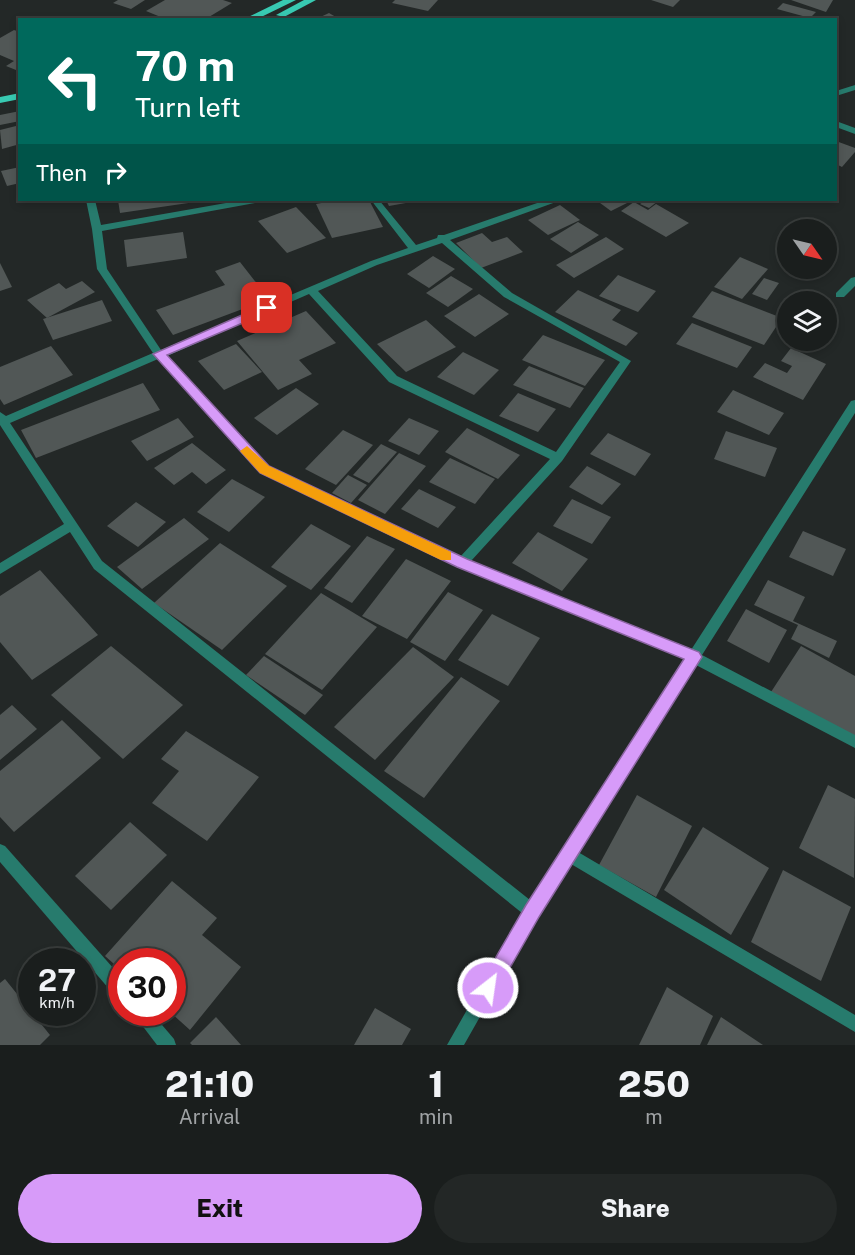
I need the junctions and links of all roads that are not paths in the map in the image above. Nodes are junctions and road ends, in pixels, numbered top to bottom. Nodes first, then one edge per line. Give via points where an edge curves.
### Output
1 (291, 0) edge
2 (311, 0) edge
3 (250, 18) edge
4 (273, 18) edge
5 (18, 87) edge
6 (855, 87) edge
7 (0, 91) edge
8 (837, 94) edge
9 (18, 96) edge
10 (0, 100) edge
11 (837, 124) edge
12 (855, 132) edge
13 (90, 201) edge
14 (250, 201) edge
15 (376, 201) edge
16 (550, 201) edge
17 (97, 229) junction
18 (441, 237) junction
19 (412, 247) junction
20 (855, 280) edge
21 (310, 290) junction
22 (840, 295) dead end
23 (159, 354) junction
24 (855, 404) edge
25 (2, 418) edge
26 (558, 458) junction
27 (72, 525) junction
28 (462, 563) junction
29 (0, 569) edge
30 (694, 657) junction
31 (855, 742) edge
32 (0, 852) edge
33 (568, 854) junction
34 (532, 911) junction
35 (108, 976) edge
36 (855, 1024) edge
37 (152, 1026) edge
38 (168, 1045) edge
39 (455, 1045) edge

1 - 3 main road
2 - 4 main road
5 - 7 main road
6 - 8 street
9 - 10 main road
11 - 12 street
13 - 17 street
14 - 17 street
15 - 19 street
16 - 18 street
17 - 23 street via 102,269
18 - 19 street
18 - 26 street via 508,295 626,361
19 - 21 street
20 - 22 street
21 - 23 street
21 - 26 street via 393,379
23 - 25 street
23 - 28 street via 264,470
24 - 30 street
25 - 27 street
26 - 28 street
27 - 29 street
27 - 34 street via 98,565
28 - 30 street
30 - 31 street
30 - 33 street
32 - 35 street
33 - 34 street
33 - 36 street
34 - 39 street
37 - 38 street

